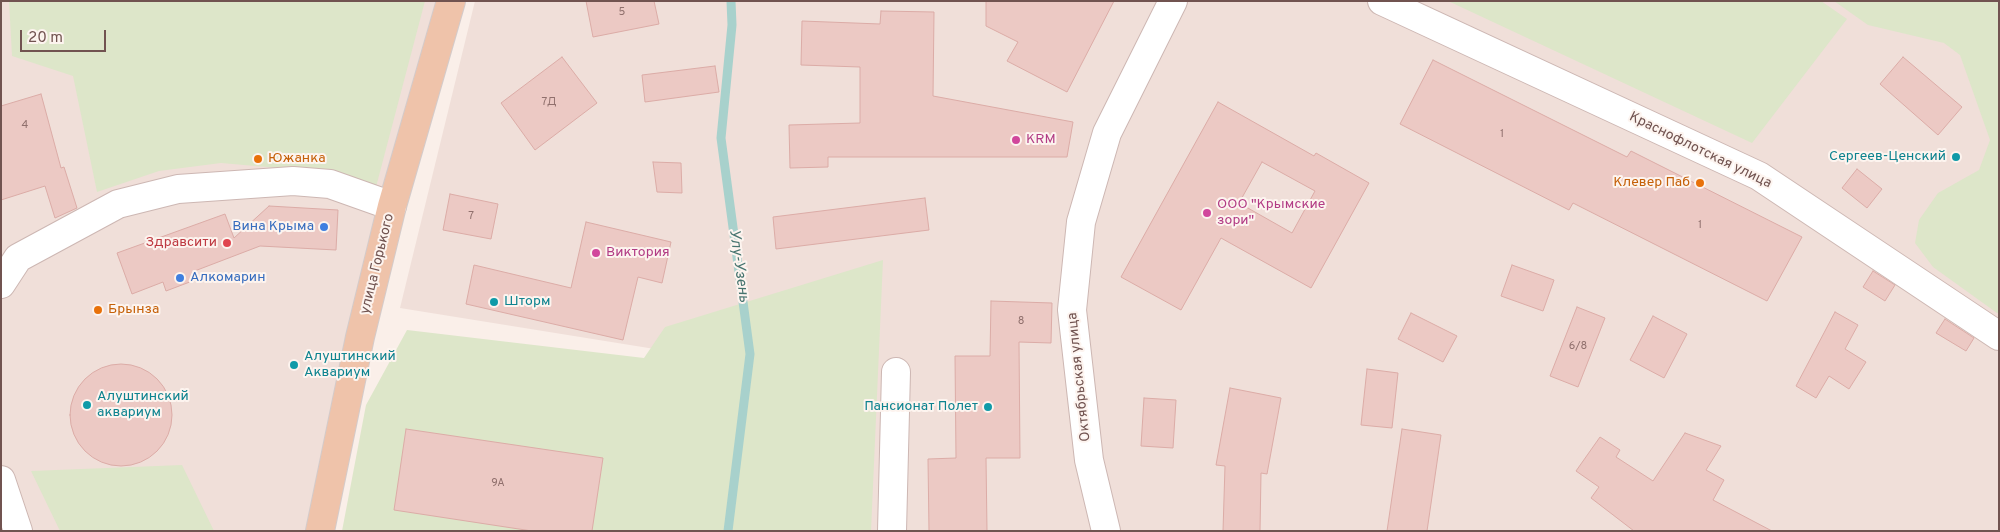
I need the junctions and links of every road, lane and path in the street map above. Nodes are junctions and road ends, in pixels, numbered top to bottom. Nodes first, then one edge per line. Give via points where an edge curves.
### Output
1 (451, 1) edge
2 (1173, 1) edge
3 (1382, 1) edge
4 (392, 206) junction
5 (1, 284) edge
6 (1999, 336) edge
7 (896, 372) dead end
8 (1, 480) edge
9 (18, 531) edge
10 (320, 531) edge
11 (892, 531) edge
12 (1106, 531) edge

1 - 4 main road, улица Горького
2 - 12 street, Октябрьская улица via 1107,133 1081,222 1072,310 1089,460
3 - 6 street, Краснофлотская улица via 1759,176
4 - 5 street via 330,184 293,181 178,189 118,204 18,258
4 - 10 main road, улица Горького via 360,337
7 - 11 street
8 - 9 street

